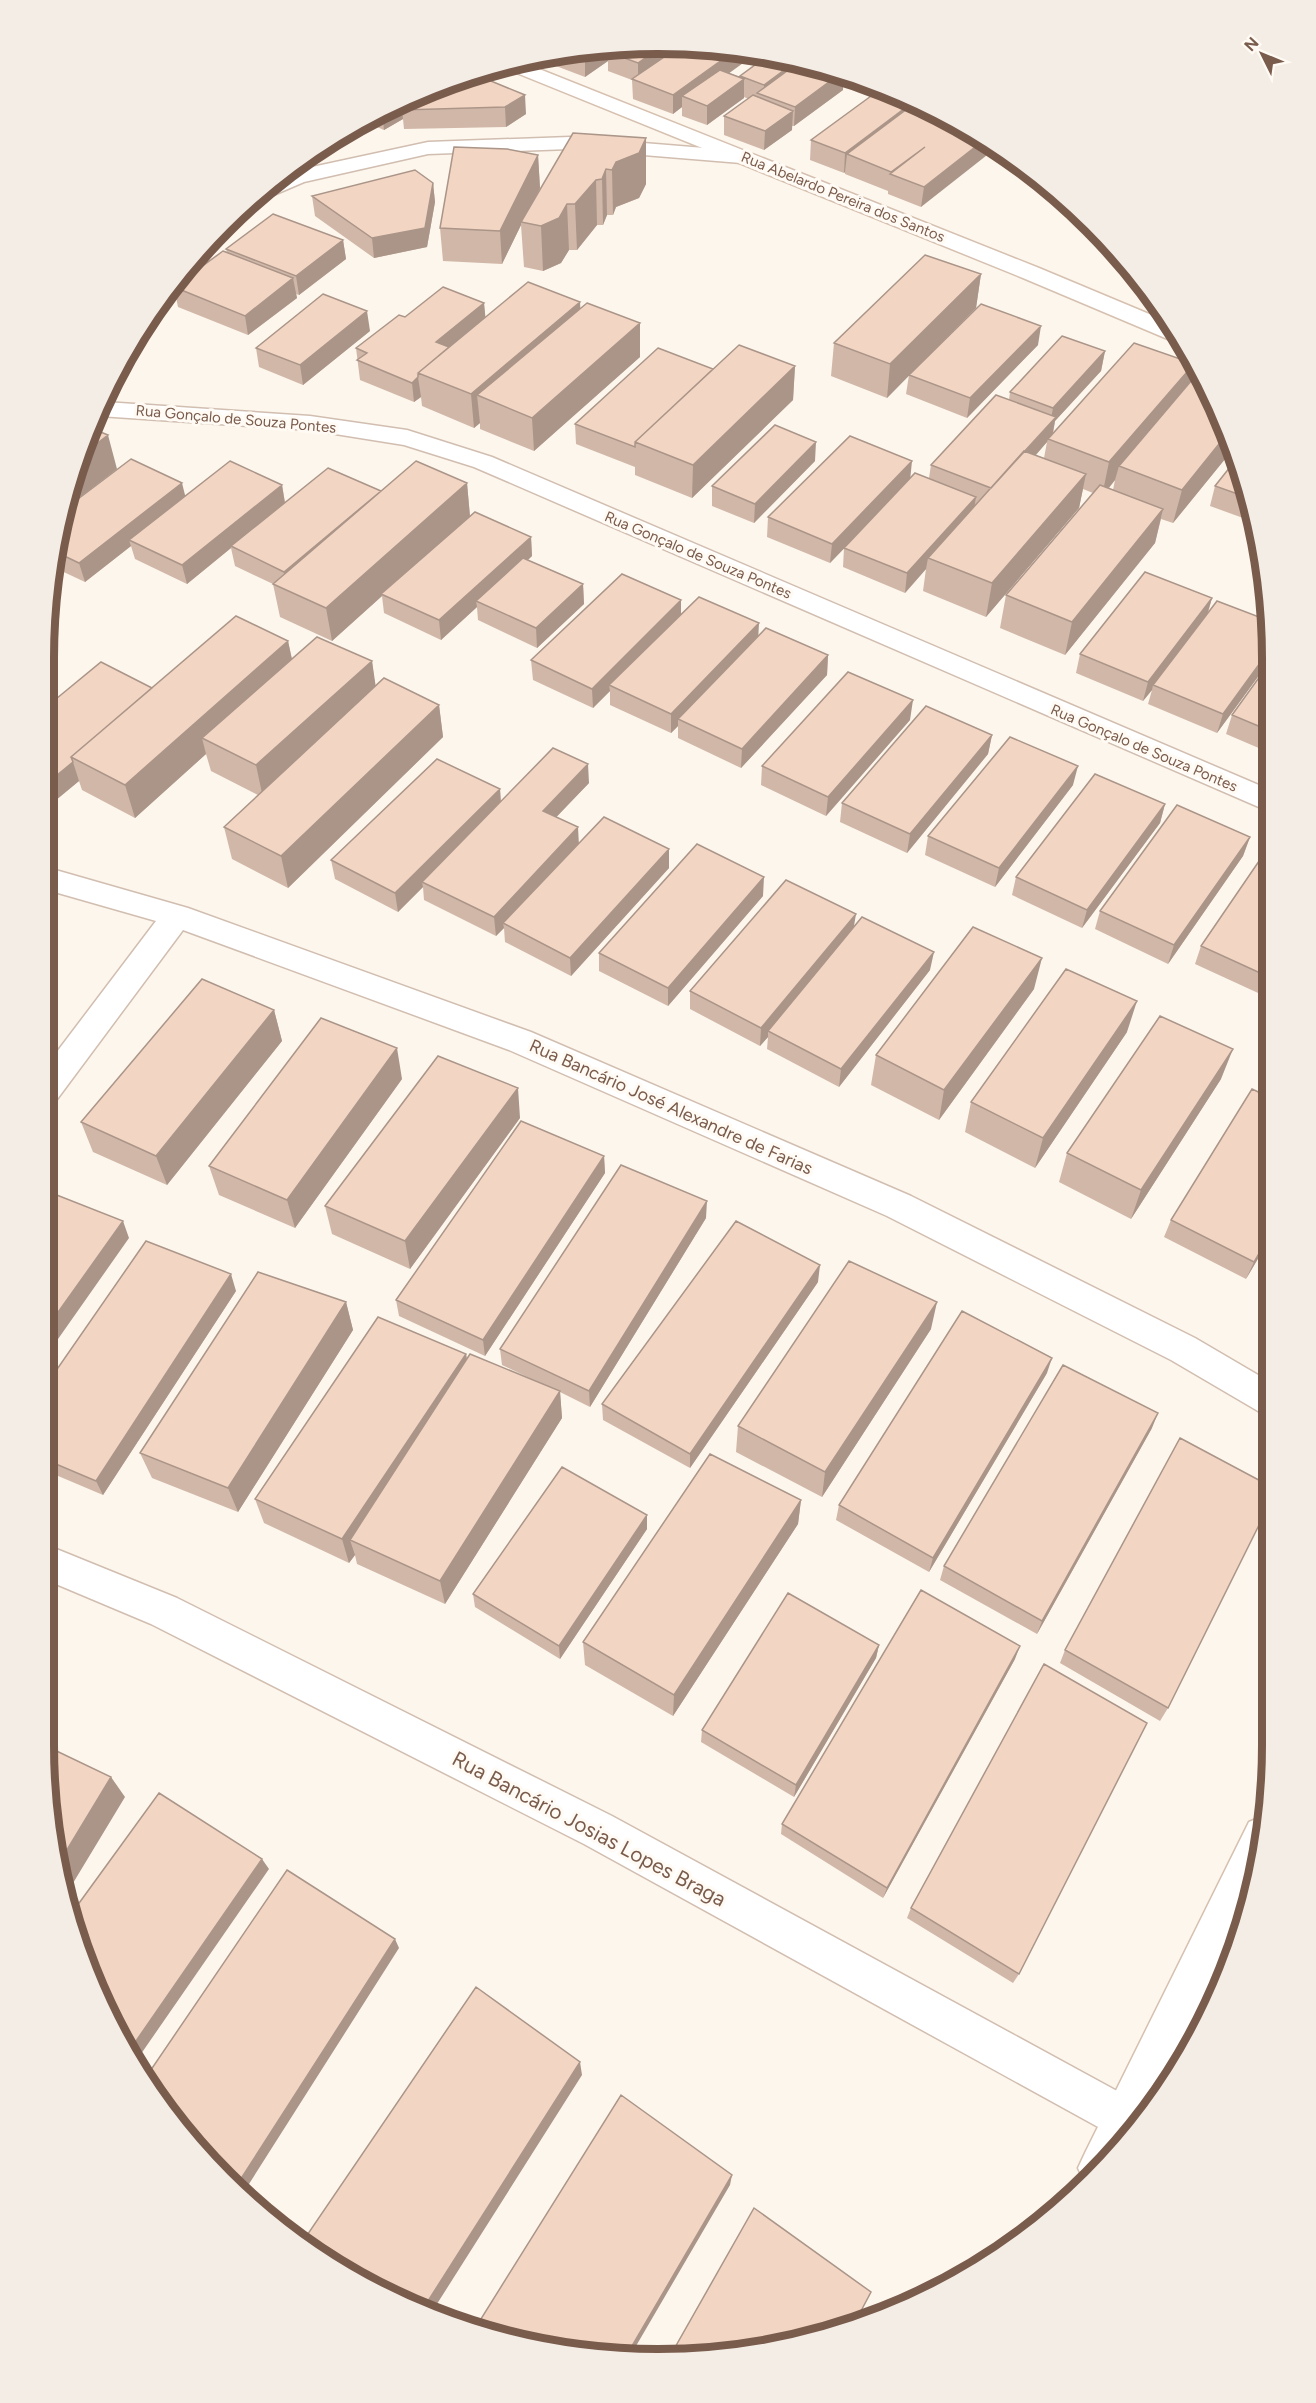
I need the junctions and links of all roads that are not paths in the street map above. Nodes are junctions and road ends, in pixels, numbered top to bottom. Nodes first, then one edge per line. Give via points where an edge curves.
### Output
1 (523, 70) edge
2 (741, 157) junction
3 (288, 181) edge
4 (1165, 329) edge
5 (108, 409) edge
6 (1262, 798) edge
7 (54, 881) edge
8 (177, 916) junction
9 (54, 1080) edge
10 (1262, 1395) edge
11 (54, 1565) edge
12 (1250, 1862) edge
13 (1124, 2118) junction
14 (1112, 2143) edge

1 - 2 street, Rua Abelardo Pereira dos Santos
2 - 3 street via 570,143 429,148
2 - 4 street, Rua Abelardo Pereira dos Santos
5 - 6 street, Rua Gonçalo de Souza Pontes via 310,423 407,438 483,462
7 - 8 street, Rua Bancário José Alexandre de Farias
8 - 9 street
8 - 10 street, Rua Bancário José Alexandre de Farias via 520,1041 888,1202 1183,1348
11 - 13 street, Rua Bancário Josias Lopes Braga via 164,1611 598,1830
12 - 13 street
13 - 14 street

